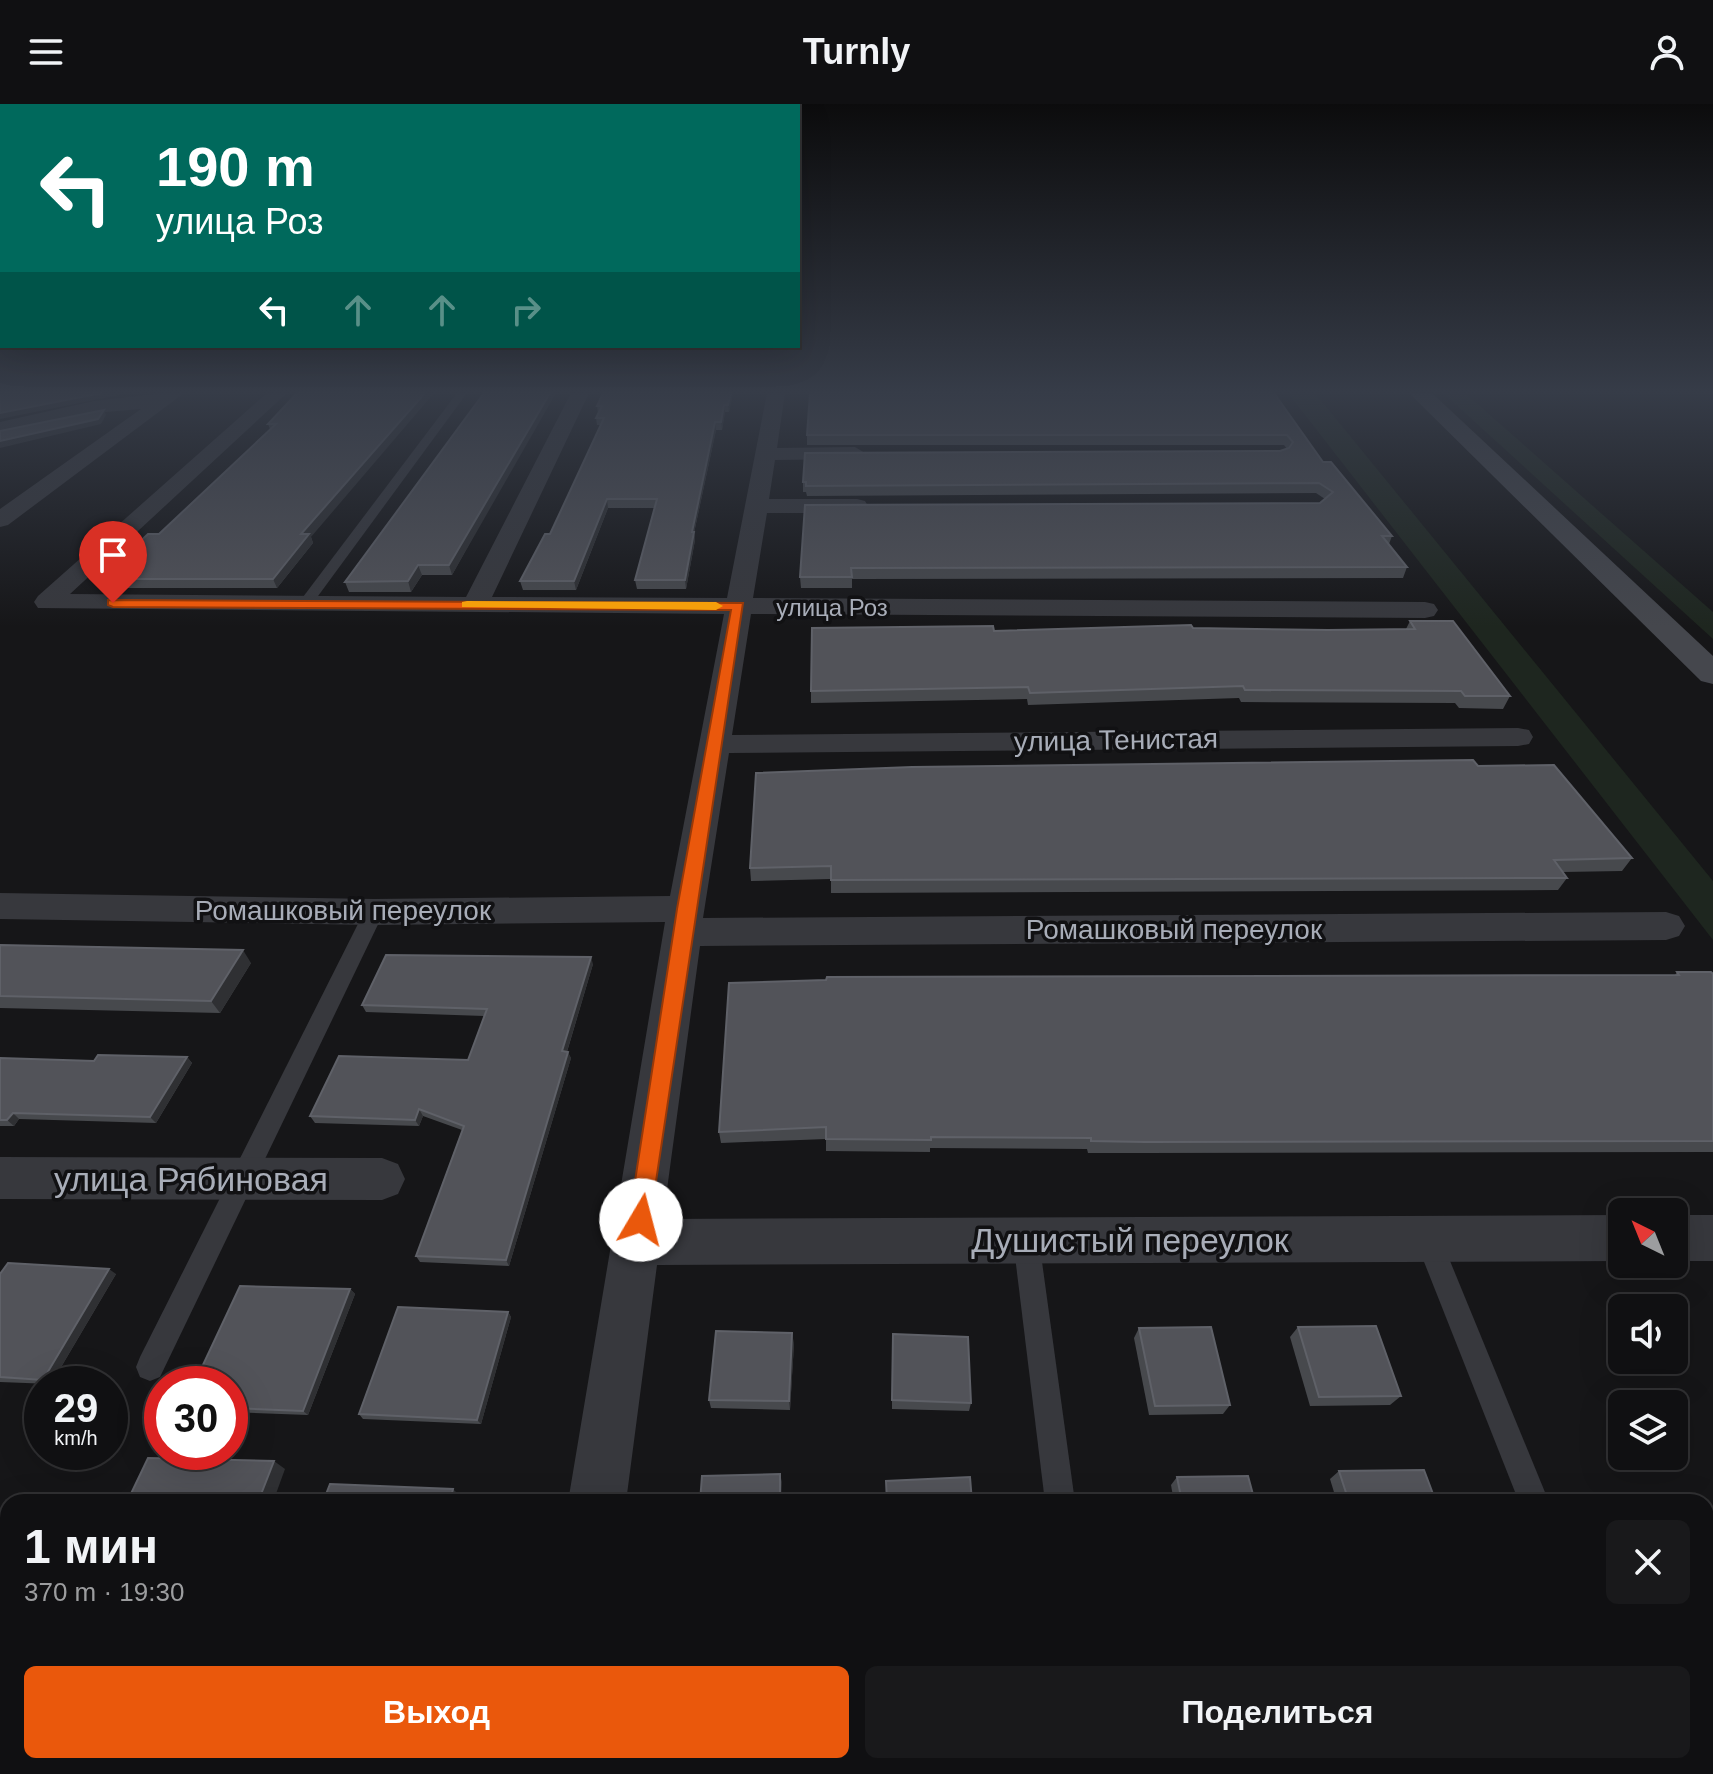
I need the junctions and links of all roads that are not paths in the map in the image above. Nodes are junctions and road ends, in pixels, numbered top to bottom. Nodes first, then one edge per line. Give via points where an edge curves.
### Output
1 (68, 471) edge
2 (192, 471) edge
3 (404, 471) edge
4 (541, 471) edge
5 (763, 471) edge
6 (1501, 471) edge
7 (756, 506) junction
8 (884, 506) edge
9 (0, 520) edge
10 (305, 604) junction
11 (475, 605) junction
12 (738, 606) junction
13 (1425, 610) dead end
14 (1713, 674) edge
15 (1518, 737) dead end
16 (714, 744) junction
17 (0, 906) edge
18 (374, 912) junction
19 (684, 921) junction
20 (1666, 926) dead end
21 (382, 1179) dead end
22 (244, 1181) junction
23 (4, 1184) edge
24 (1608, 1238) edge
25 (1688, 1238) edge
26 (1713, 1238) edge
27 (1428, 1239) junction
28 (1026, 1240) junction
29 (637, 1242) junction
30 (151, 1366) edge
31 (598, 1494) edge
32 (1059, 1494) edge
33 (1531, 1494) edge

1 - 9 street
2 - 10 street, улица Роз via 47,602
3 - 10 lane
4 - 11 street
5 - 7 street
6 - 14 street
7 - 8 street
7 - 12 street
10 - 11 street, улица Роз
11 - 12 street, улица Роз
12 - 13 street, улица Роз
12 - 16 street
15 - 16 street, улица Тенистая
16 - 19 street
17 - 18 street, Ромашковый переулок
18 - 19 street, Ромашковый переулок
18 - 22 lane
19 - 20 street, Ромашковый переулок
19 - 29 street
21 - 22 street, улица Рябиновая
22 - 23 street, улица Рябиновая
22 - 30 lane
24 - 27 street, Душистый переулок
25 - 26 street
27 - 28 street, Душистый переулок
27 - 33 lane
28 - 29 street, Душистый переулок
28 - 32 lane
29 - 31 street

